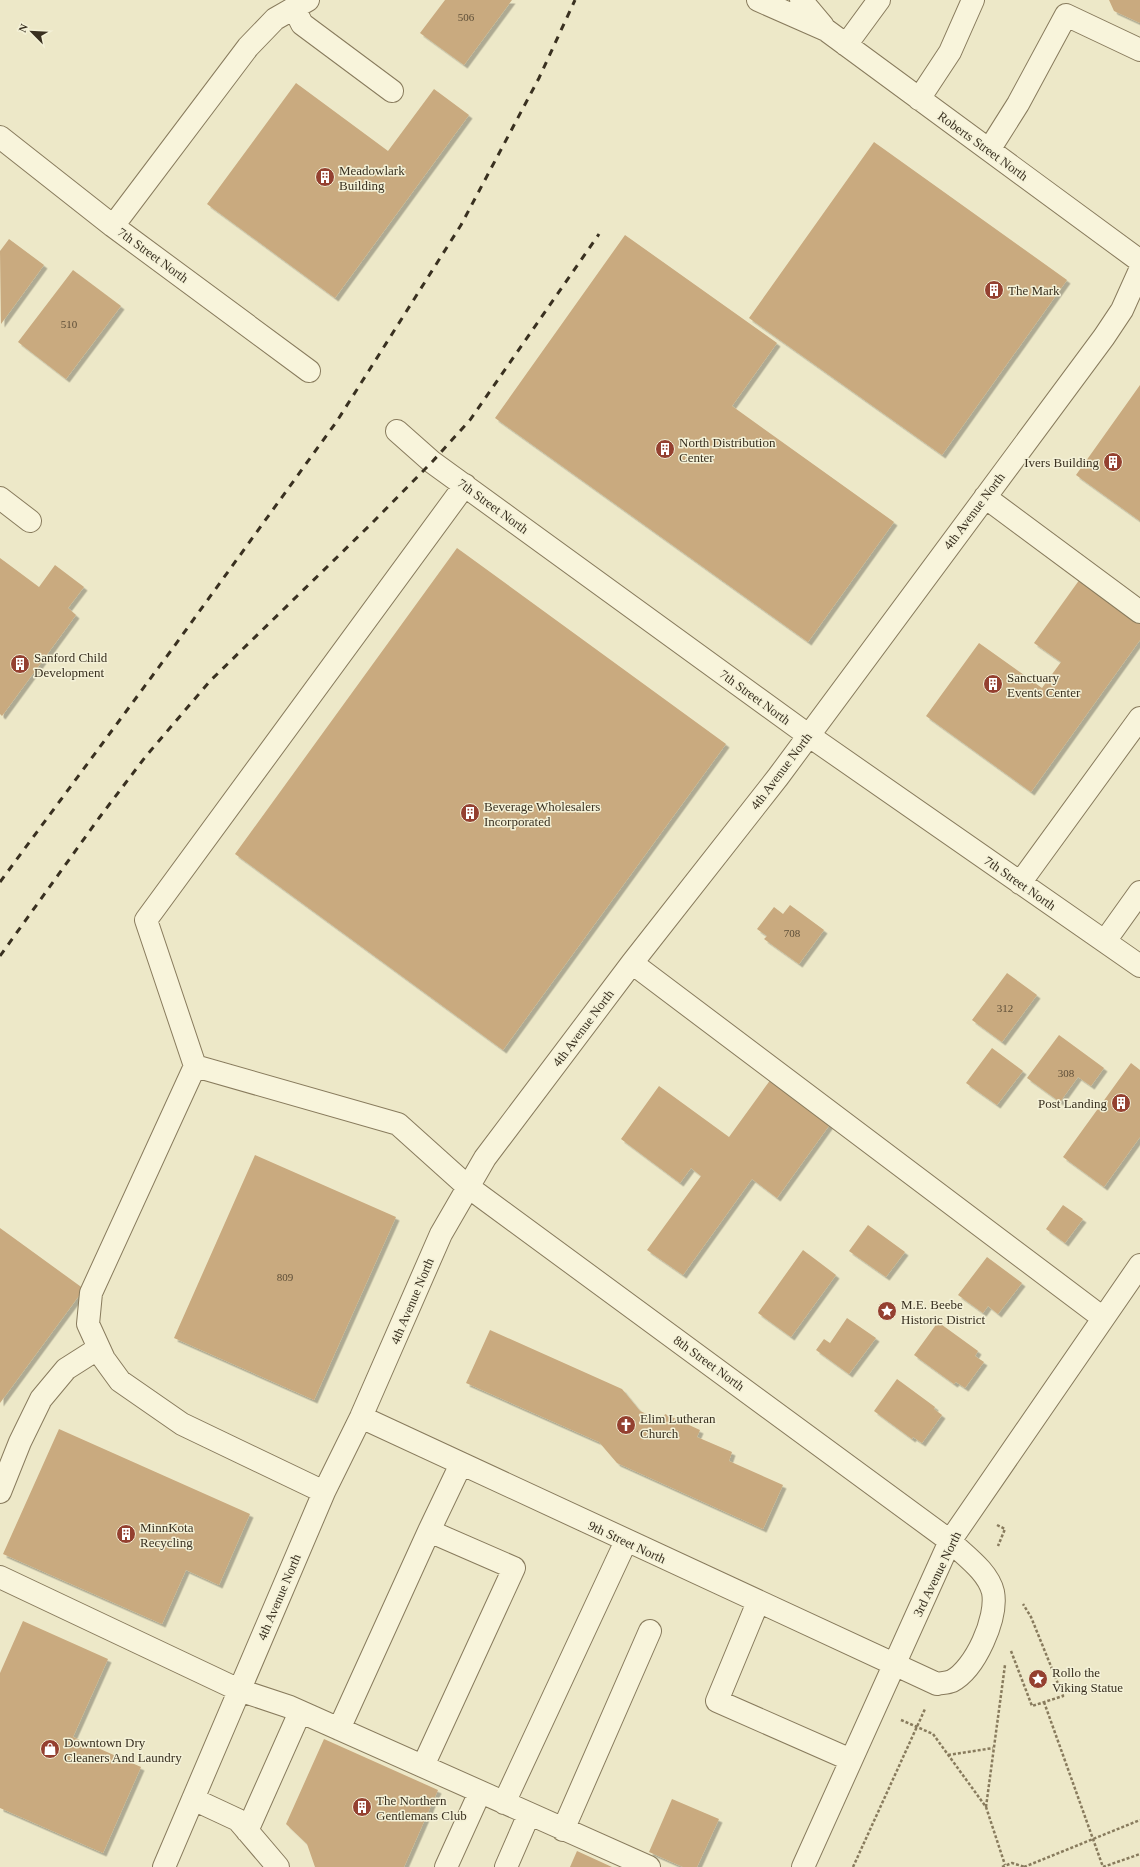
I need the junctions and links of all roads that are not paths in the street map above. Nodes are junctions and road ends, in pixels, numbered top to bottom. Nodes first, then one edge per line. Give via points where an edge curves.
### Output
1 (758, 0) edge
2 (801, 0) edge
3 (879, 0) edge
4 (973, 0) edge
5 (301, 4) edge
6 (826, 30) junction
7 (846, 45) junction
8 (1140, 50) edge
9 (392, 90) dead end
10 (919, 99) junction
11 (0, 137) edge
12 (989, 150) junction
13 (113, 226) junction
14 (1140, 261) edge
15 (1140, 270) edge
16 (309, 370) dead end
17 (396, 431) dead end
18 (465, 485) junction
19 (985, 497) junction
20 (0, 498) edge
21 (30, 521) dead end
22 (1140, 612) edge
23 (1140, 718) edge
24 (808, 735) junction
25 (1020, 883) junction
26 (1140, 892) edge
27 (1105, 941) junction
28 (632, 963) junction
29 (1140, 966) edge
30 (195, 1066) junction
31 (467, 1186) junction
32 (1140, 1265) edge
33 (1103, 1318) junction
34 (99, 1348) junction
35 (362, 1417) junction
36 (461, 1464) junction
37 (0, 1492) edge
38 (324, 1492) junction
39 (429, 1530) junction
40 (626, 1541) junction
41 (950, 1541) junction
42 (0, 1577) edge
43 (758, 1602) junction
44 (650, 1631) dead end
45 (893, 1665) junction
46 (239, 1690) junction
47 (300, 1712) junction
48 (339, 1729) junction
49 (851, 1760) junction
50 (423, 1766) junction
51 (480, 1792) junction
52 (193, 1799) junction
53 (504, 1803) junction
54 (529, 1814) junction
55 (563, 1830) junction
56 (247, 1831) junction
57 (164, 1867) edge
58 (278, 1867) edge
59 (446, 1867) edge
60 (506, 1867) edge
61 (649, 1867) edge
62 (804, 1867) edge

1 - 6 street, Roberts Street North
2 - 6 street, Roberts Street North
3 - 7 street
4 - 10 street via 950,52
5 - 9 street via 302,24
5 - 13 street via 275,19 248,47
6 - 7 street, Roberts Street North
7 - 10 street, Roberts Street North
8 - 12 street via 1066,15 1018,104
10 - 12 street, Roberts Street North
11 - 13 street, 7th Street North
12 - 14 street, Roberts Street North
13 - 16 street, 7th Street North
15 - 19 street, 4th Avenue North via 1122,310
17 - 18 street, 7th Street North via 432,462
18 - 24 street, 7th Street North
18 - 30 street via 146,920
19 - 22 street
19 - 24 street, 4th Avenue North
20 - 21 street
23 - 25 street
24 - 25 street, 7th Street North
24 - 28 street, 4th Avenue North
25 - 27 street, 7th Street North
26 - 27 street
27 - 29 street, 7th Street North
28 - 31 street, 4th Avenue North via 485,1158
28 - 33 street
30 - 31 street, 8th Street North via 398,1124
30 - 34 street via 91,1293 88,1324
31 - 35 street, 4th Avenue North via 441,1234
31 - 41 street, 8th Street North
32 - 33 street, 3rd Avenue North
33 - 41 street, 3rd Avenue North
34 - 37 street via 66,1369 41,1399
34 - 38 street via 120,1381 182,1424
35 - 36 street, 9th Street North
35 - 38 street, 4th Avenue North
36 - 39 street
36 - 40 street, 9th Street North
38 - 46 street, 4th Avenue North
39 - 48 street
39 - 50 street via 514,1568
40 - 43 street, 9th Street North
40 - 53 street
41 - 45 street, 3rd Avenue North
41 - 45 street, 8th Street North via 985,1575 993,1592 992,1612 979,1649 966,1670 952,1681 937,1684
42 - 46 street
43 - 45 street, 9th Street North
43 - 49 street via 717,1701
44 - 55 street
45 - 49 street, 3rd Avenue North
46 - 47 street
46 - 52 street, 4th Avenue North
47 - 48 street
47 - 56 street
48 - 50 street
49 - 62 street, 3rd Avenue North
50 - 51 street
51 - 53 street
51 - 59 street
52 - 56 street via 238,1820
52 - 57 street, 4th Avenue North
53 - 54 street
54 - 55 street
54 - 60 street
55 - 61 street
56 - 58 street

